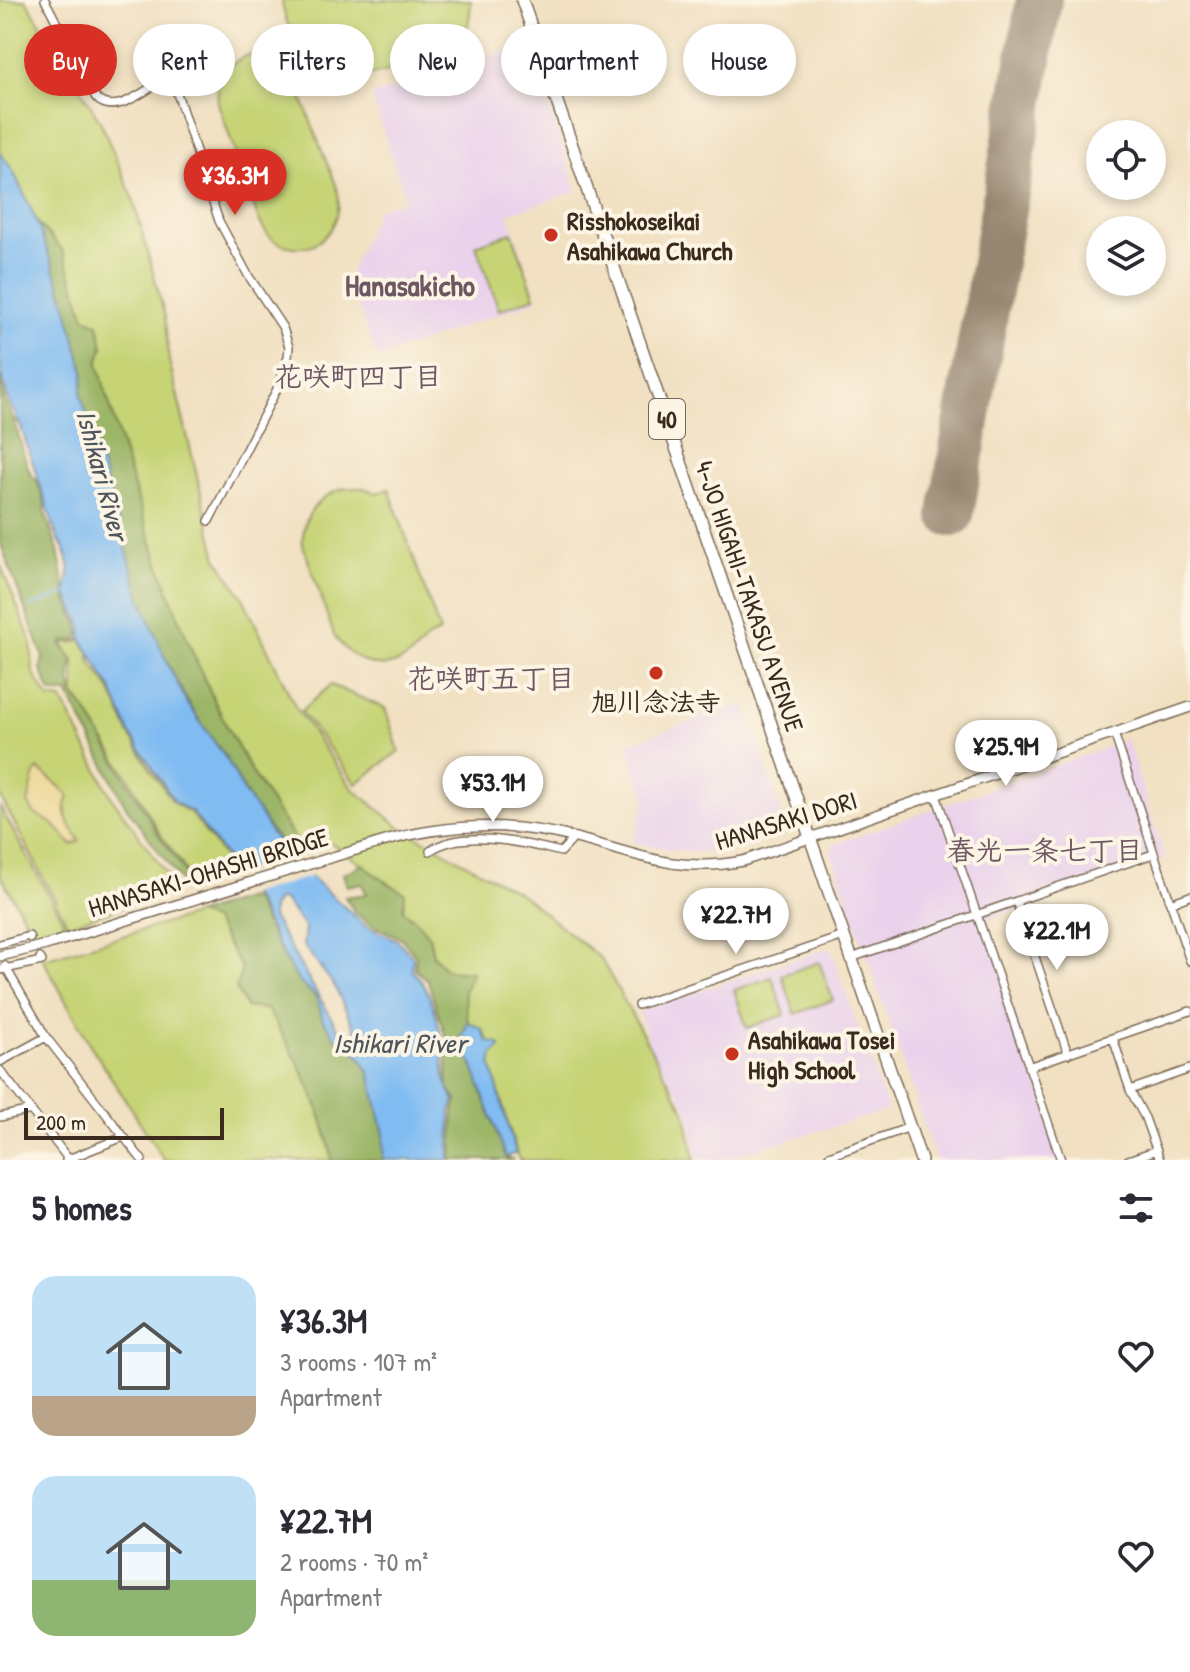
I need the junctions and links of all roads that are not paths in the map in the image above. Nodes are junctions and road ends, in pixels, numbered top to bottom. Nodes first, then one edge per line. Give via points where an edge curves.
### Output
1 (45, 0) edge
2 (522, 0) edge
3 (209, 521) dead end
4 (1190, 707) edge
5 (1114, 733) junction
6 (936, 795) junction
7 (574, 838) junction
8 (811, 838) junction
9 (382, 842) joint
10 (430, 851) dead end
11 (1153, 854) junction
12 (1190, 896) edge
13 (1016, 901) junction
14 (1170, 903) junction
15 (977, 915) junction
16 (844, 936) junction
17 (30, 938) dead end
18 (0, 944) edge
19 (40, 958) dead end
20 (851, 958) junction
21 (1190, 961) edge
22 (3, 965) edge
23 (638, 1005) dead end
24 (1190, 1011) edge
25 (46, 1037) junction
26 (1113, 1038) junction
27 (1068, 1054) junction
28 (0, 1062) edge
29 (1028, 1067) junction
30 (1190, 1069) edge
31 (0, 1070) edge
32 (1130, 1090) junction
33 (31, 1110) junction
34 (0, 1117) edge
35 (910, 1127) junction
36 (123, 1137) junction
37 (1157, 1150) junction
38 (67, 1160) edge
39 (142, 1160) edge
40 (825, 1160) edge
41 (921, 1160) edge
42 (1061, 1160) edge
43 (1128, 1160) edge
44 (1160, 1160) edge

1 - 3 street via 101,103 120,104 165,79 174,84 219,221 287,338 288,357 277,389
2 - 8 highway, 4-JO HIGAHI-TAKASU AVENUE / 40
4 - 5 street, HANASAKI DORI
5 - 6 street, HANASAKI DORI
5 - 11 street
6 - 8 street, HANASAKI DORI
6 - 15 street
7 - 8 street, HANASAKI DORI via 658,862 701,867 743,861
7 - 9 street, HANASAKI DORI via 469,825
7 - 10 street via 561,852 492,840 450,842
8 - 16 highway, 4-JO HIGAHI-TAKASU AVENUE / 40
9 - 22 street, HANASAKI-OHASHI BRIDGE via 46,945
11 - 13 street
11 - 14 street
12 - 14 street
13 - 15 street
13 - 27 street
14 - 21 street
15 - 20 street
15 - 29 street
16 - 20 highway, 4-JO HIGAHI-TAKASU AVENUE / 40
16 - 23 street
17 - 18 street
19 - 22 street
20 - 35 highway, 4-JO HIGAHI-TAKASU AVENUE / 40
22 - 25 street
24 - 26 street
25 - 28 street
25 - 36 street
26 - 27 street
26 - 32 street
27 - 29 street
29 - 42 street
30 - 32 street
31 - 33 street
32 - 37 street
33 - 34 street
33 - 38 street
35 - 40 street
35 - 41 highway, 4-JO HIGAHI-TAKASU AVENUE / 40
36 - 38 street
36 - 39 street
37 - 43 street
37 - 44 street

